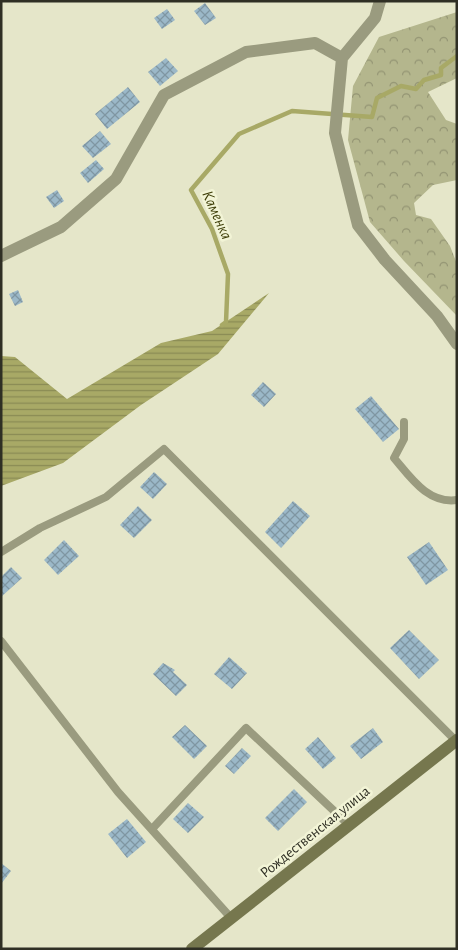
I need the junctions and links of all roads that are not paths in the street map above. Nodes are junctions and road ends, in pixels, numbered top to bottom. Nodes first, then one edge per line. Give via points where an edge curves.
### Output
1 (380, 1) edge
2 (342, 58) junction
3 (1, 256) edge
4 (457, 344) edge
5 (404, 422) dead end
6 (457, 500) edge
7 (1, 552) edge
8 (1, 641) edge
9 (457, 740) edge
10 (349, 825) junction
11 (152, 829) junction
12 (232, 919) junction
13 (192, 949) edge

1 - 2 street via 375,18
2 - 3 street via 315,43 246,52 164,95 116,179 61,227
2 - 4 street via 335,133 358,225 385,260 437,316
5 - 6 lane via 404,439 394,458 422,491 448,501
7 - 9 lane via 40,528 106,497 164,449
8 - 11 lane via 118,792
9 - 10 street, Рождественская улица
10 - 11 lane via 246,728
10 - 12 street, Рождественская улица
11 - 12 lane
12 - 13 street, Рождественская улица

